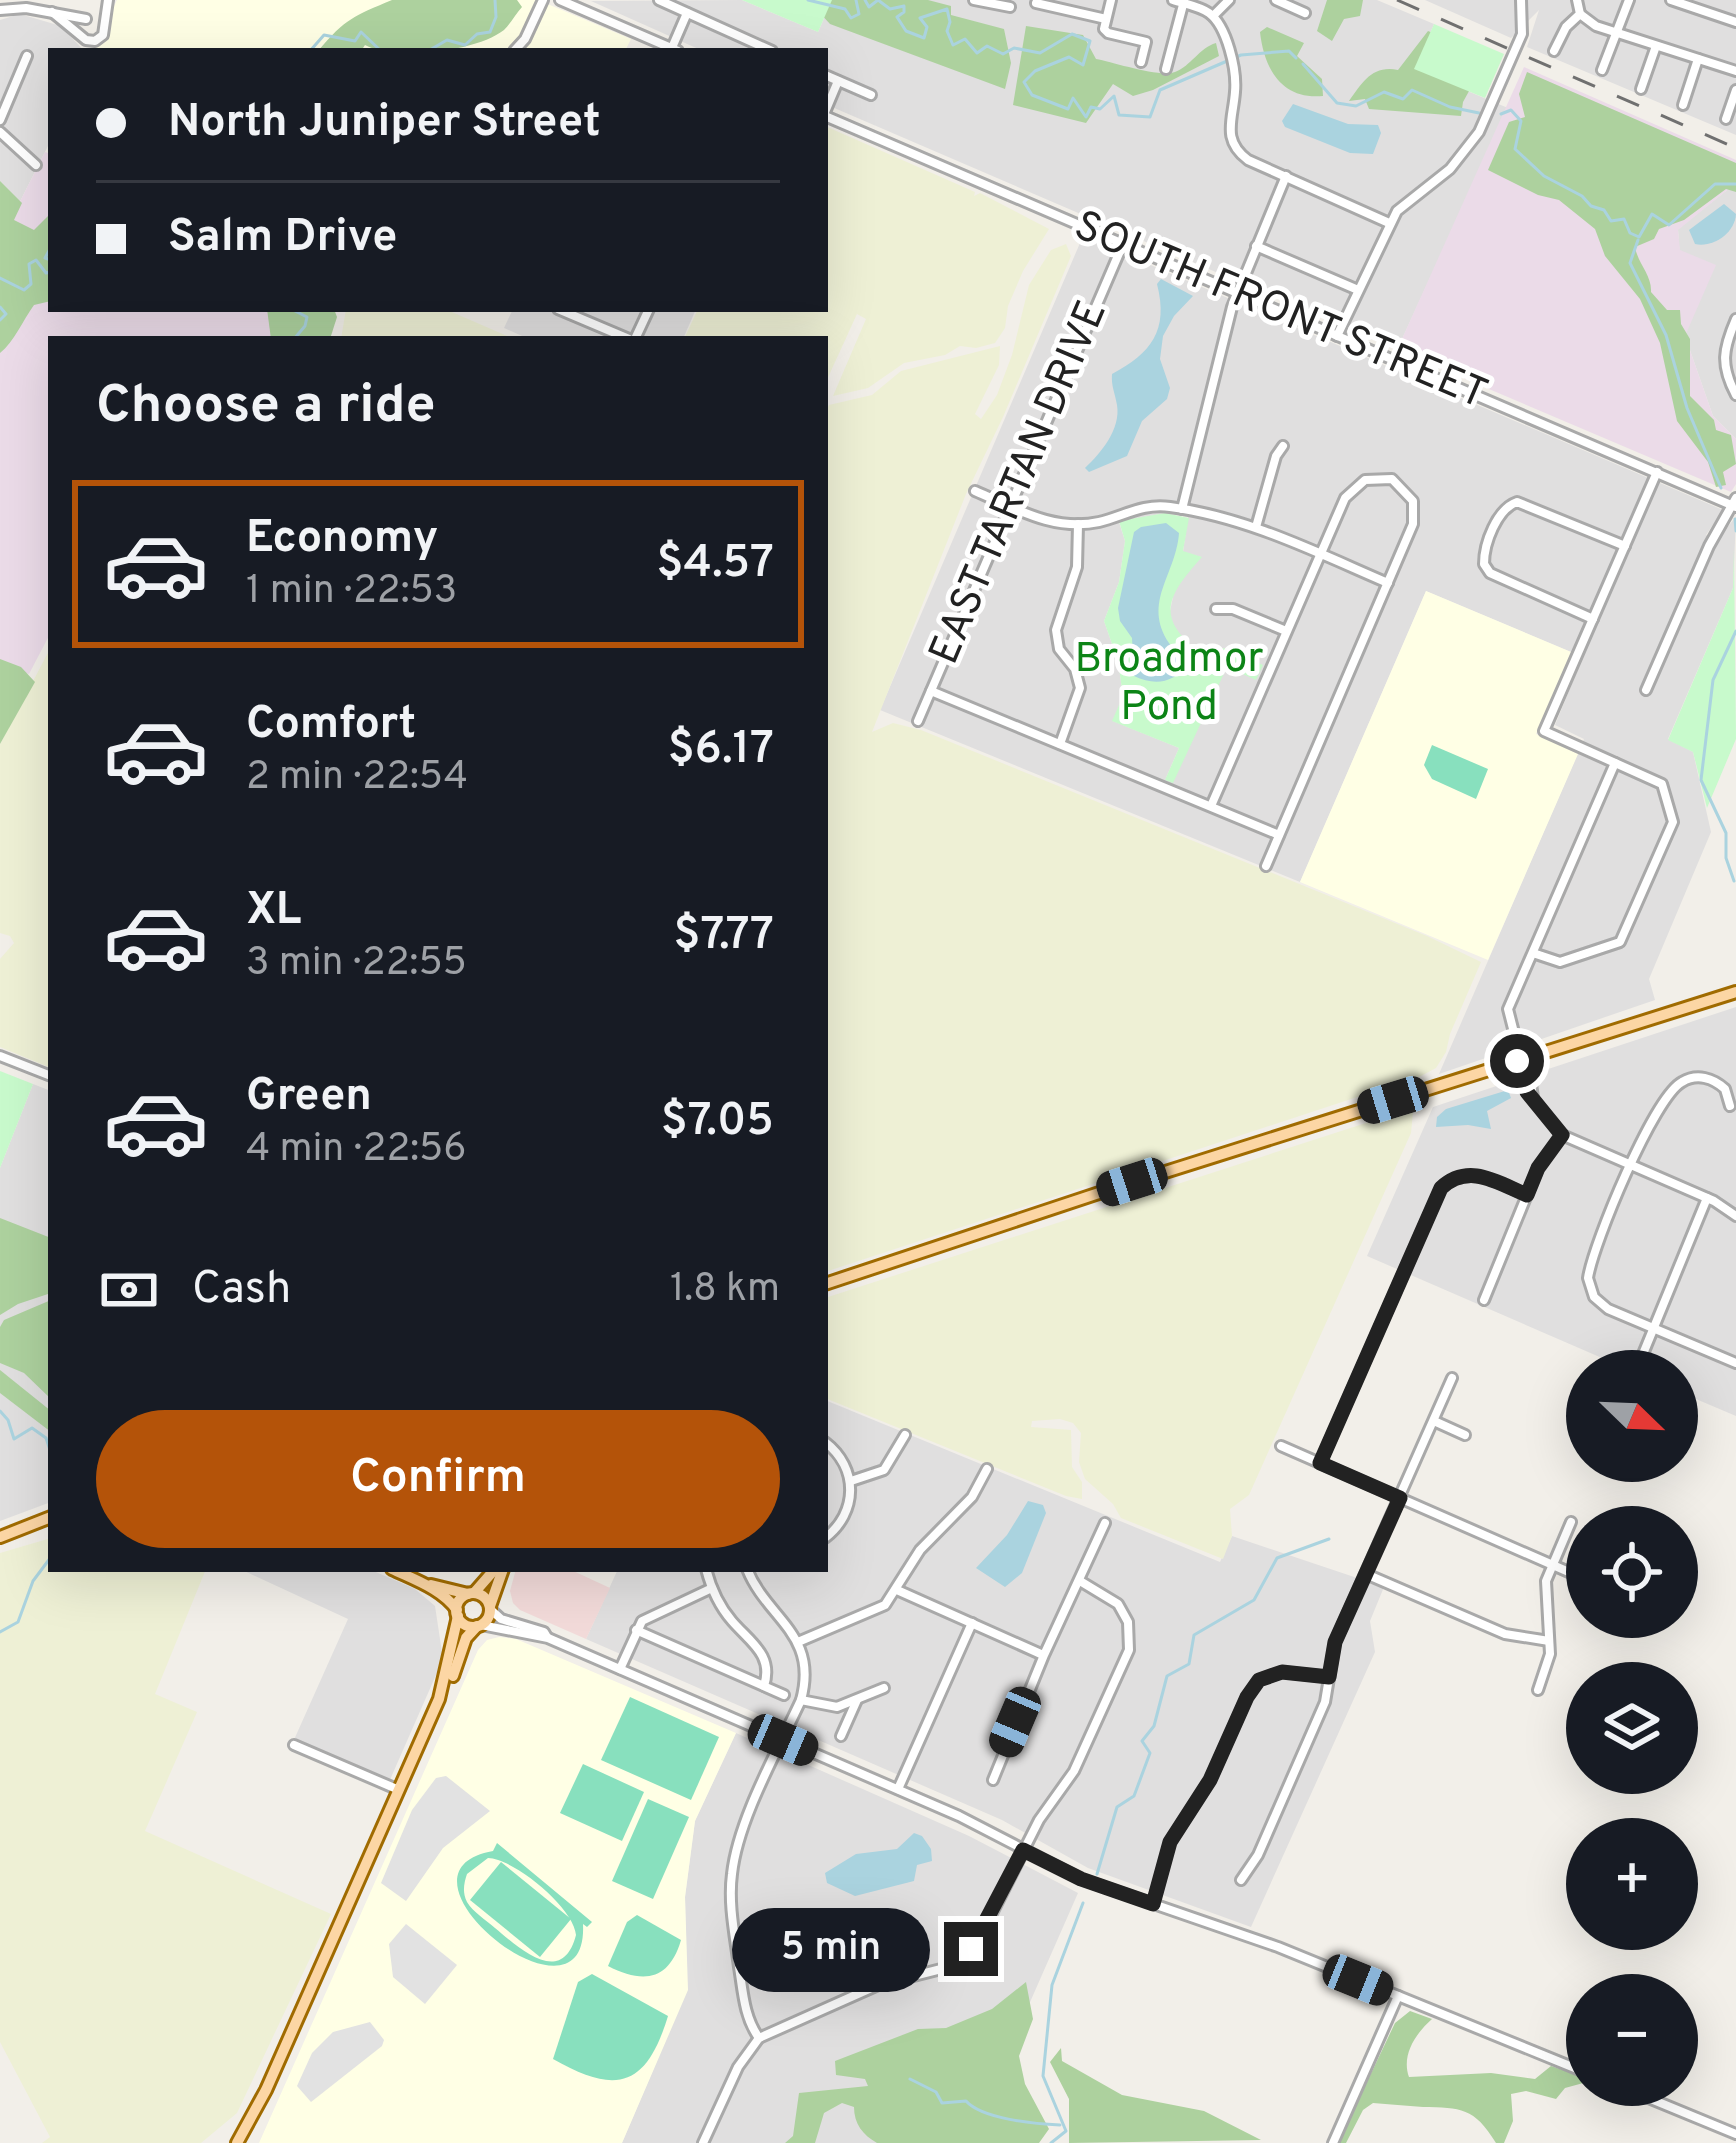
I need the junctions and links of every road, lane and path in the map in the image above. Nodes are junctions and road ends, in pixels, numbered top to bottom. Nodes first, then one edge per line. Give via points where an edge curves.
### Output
1 (106, 0) edge
2 (543, 0) edge
3 (560, 0) edge
4 (659, 0) edge
5 (974, 0) edge
6 (1111, 0) edge
7 (1229, 0) edge
8 (1276, 0) edge
9 (1521, 0) edge
10 (1577, 0) edge
11 (1629, 0) edge
12 (1671, 0) edge
13 (1180, 1) edge
14 (1036, 3) dead end
15 (1010, 7) dead end
16 (0, 10) edge
17 (52, 12) junction
18 (687, 13) junction
19 (1305, 13) dead end
20 (1580, 14) junction
21 (1213, 16) junction
22 (88, 18) junction
23 (1106, 19) junction
24 (1736, 22) edge
25 (103, 23) junction
26 (80, 32) junction
27 (1615, 32) junction
28 (1656, 46) junction
29 (517, 48) edge
30 (668, 48) edge
31 (674, 48) edge
32 (765, 48) edge
33 (1554, 52) dead end
34 (27, 56) dead end
35 (1698, 59) junction
36 (1141, 62) dead end
37 (1166, 69) dead end
38 (1602, 70) dead end
39 (1736, 71) edge
40 (828, 77) edge
41 (838, 81) junction
42 (1641, 89) dead end
43 (1736, 90) edge
44 (872, 95) dead end
45 (1683, 105) dead end
46 (828, 106) edge
47 (828, 115) edge
48 (1726, 119) dead end
49 (0, 120) edge
50 (0, 131) edge
51 (36, 166) dead end
52 (1286, 176) junction
53 (1389, 223) junction
54 (1123, 244) junction
55 (1256, 247) junction
56 (1358, 290) junction
57 (1237, 293) junction
58 (565, 312) edge
59 (1736, 319) edge
60 (625, 336) edge
61 (1337, 336) junction
62 (1736, 395) edge
63 (1283, 446) dead end
64 (1657, 472) junction
65 (975, 491) dead end
66 (1735, 504) edge
67 (1010, 506) junction
68 (1182, 509) junction
69 (1078, 524) junction
70 (1256, 527) junction
71 (1624, 546) junction
72 (1320, 554) junction
73 (1388, 583) junction
74 (1216, 609) dead end
75 (1593, 619) junction
76 (1286, 632) junction
77 (1646, 690) dead end
78 (931, 691) junction
79 (918, 722) dead end
80 (1060, 744) junction
81 (1615, 763) junction
82 (1211, 806) junction
83 (1279, 835) junction
84 (1266, 866) dead end
85 (1532, 953) junction
86 (1736, 992) edge
87 (0, 1056) edge
88 (1522, 1060) junction
89 (48, 1075) edge
90 (1730, 1106) dead end
91 (1562, 1135) junction
92 (1630, 1166) junction
93 (1527, 1195) junction
94 (1707, 1198) junction
95 (1736, 1216) edge
96 (828, 1283) edge
97 (1484, 1300) dead end
98 (1653, 1328) junction
99 (1644, 1350) edge
100 (1736, 1363) edge
101 (1452, 1378) dead end
102 (1434, 1421) junction
103 (1465, 1435) dead end
104 (904, 1436) dead end
105 (828, 1445) edge
106 (1280, 1446) dead end
107 (1320, 1463) junction
108 (988, 1469) dead end
109 (851, 1480) junction
110 (1400, 1498) junction
111 (48, 1518) edge
112 (1105, 1523) dead end
113 (1566, 1533) edge
114 (828, 1536) edge
115 (0, 1537) edge
116 (1552, 1565) junction
117 (1566, 1571) edge
118 (398, 1572) edge
119 (496, 1572) edge
120 (498, 1572) edge
121 (707, 1572) edge
122 (750, 1572) edge
123 (1366, 1574) junction
124 (1080, 1581) junction
125 (428, 1586) junction
126 (712, 1588) junction
127 (897, 1590) junction
128 (471, 1593) junction
129 (490, 1608) junction
130 (457, 1613) junction
131 (972, 1623) junction
132 (478, 1626) junction
133 (636, 1630) junction
134 (548, 1638) junction
135 (1549, 1641) junction
136 (798, 1642) junction
137 (1043, 1655) junction
138 (620, 1670) junction
139 (1329, 1677) junction
140 (764, 1686) junction
141 (884, 1688) dead end
142 (1538, 1690) dead end
143 (784, 1695) dead end
144 (439, 1699) junction
145 (858, 1699) junction
146 (802, 1700) junction
147 (841, 1736) dead end
148 (783, 1740) junction
149 (294, 1745) dead end
150 (993, 1780) dead end
151 (399, 1790) junction
152 (898, 1790) junction
153 (1023, 1850) junction
154 (1241, 1880) dead end
155 (1153, 1904) junction
156 (1399, 1996) junction
157 (759, 2038) junction
158 (1566, 2064) edge
159 (1668, 2106) edge
160 (1736, 2134) edge
161 (237, 2143) edge
162 (703, 2143) edge
163 (1333, 2143) edge

1 - 22 street
1 - 25 street
2 - 29 street
3 - 30 street
4 - 18 street
5 - 15 street
6 - 23 street
7 - 21 street
8 - 19 street
9 - 53 street via 1522,34 1479,132
10 - 20 street
11 - 27 street
12 - 24 street
13 - 21 street
13 - 37 street
14 - 23 street
16 - 17 street
17 - 22 street
17 - 26 street
18 - 31 street
18 - 32 street
20 - 27 street
20 - 33 street
21 - 52 street via 1233,74 1233,144
22 - 25 street
22 - 26 street
23 - 36 street via 1108,34 1146,42
25 - 26 street via 95,41
27 - 28 street
27 - 38 street
28 - 35 street
28 - 42 street
34 - 49 street
35 - 39 street
35 - 45 street
40 - 41 street
41 - 44 street
41 - 46 street
43 - 48 street
47 - 54 street, SOUTH FRONT STREET
50 - 51 street
52 - 53 street
52 - 55 street
53 - 56 street
54 - 57 street, SOUTH FRONT STREET
54 - 67 street, EAST TARTAN DRIVE
55 - 56 street
55 - 57 street
56 - 61 street
57 - 61 street, SOUTH FRONT STREET
57 - 68 street
58 - 60 street
59 - 62 street via 1722,362
61 - 64 street, SOUTH FRONT STREET
63 - 70 street
64 - 66 street, SOUTH FRONT STREET
64 - 71 street
65 - 67 street
66 - 77 street
67 - 69 street
67 - 78 street, EAST TARTAN DRIVE
68 - 69 street via 1140,508
68 - 70 street
69 - 80 street via 1077,567 1056,631 1080,688
70 - 72 street
71 - 75 street
71 - 75 street via 1522,502 1504,508 1494,530 1483,560 1489,572
72 - 73 street
72 - 73 street via 1349,490 1392,479 1408,491 1415,513
72 - 76 street
73 - 83 street
74 - 76 street
75 - 81 street via 1544,731
76 - 82 street
78 - 79 street, EAST TARTAN DRIVE
78 - 80 street
80 - 82 street
81 - 85 street
81 - 85 street via 1665,789 1673,822 1656,861 1620,942 1560,962
82 - 83 street
83 - 84 street
85 - 88 street via 1507,1013
86 - 88 main road
87 - 89 street
88 - 91 street via 1533,1097
88 - 96 main road
90 - 92 street via 1720,1083 1685,1080 1668,1094
91 - 92 street
91 - 93 street
92 - 94 street
92 - 98 street via 1588,1278 1608,1309
93 - 97 street
93 - 107 street via 1473,1174 1441,1188
94 - 95 street
94 - 98 street
98 - 99 street
98 - 100 street
101 - 102 street
102 - 103 street
102 - 110 street
104 - 109 street via 884,1470
105 - 109 street
106 - 107 street
107 - 110 street
108 - 127 street
109 - 114 street via 846,1514
110 - 116 street
110 - 123 street
111 - 115 main road
112 - 124 street
113 - 116 street
116 - 117 street
116 - 135 street via 1545,1588
118 - 125 main road
119 - 128 main road
120 - 129 main road
121 - 126 street
122 - 136 street
123 - 135 street via 1505,1634
123 - 139 street via 1335,1642
124 - 137 street
124 - 153 street via 1118,1604 1129,1622 1130,1650 1075,1771
125 - 128 main road
125 - 130 main road
126 - 133 street via 649,1615
126 - 140 street via 761,1651
127 - 131 street
127 - 136 street via 876,1611
128 - 129 main road
128 - 130 main road
129 - 132 main road
129 - 134 street
130 - 132 main road
130 - 144 main road
131 - 137 street
131 - 152 street
132 - 134 street
132 - 144 main road
133 - 138 street
133 - 140 street
134 - 138 street
135 - 142 street
136 - 146 street
137 - 150 street
138 - 148 street
139 - 154 street via 1325,1702
139 - 155 street via 1282,1672 1259,1680 1170,1842
140 - 143 street
141 - 145 street
144 - 151 main road
145 - 146 street via 825,1708
145 - 147 street
146 - 148 street
148 - 152 street
148 - 157 street via 732,1873 748,2023
149 - 151 street
151 - 161 main road
152 - 153 street
153 - 155 street
153 - 157 street via 980,1936 953,1966 878,1985
155 - 156 street
156 - 158 street
156 - 163 street
157 - 162 street
159 - 160 street

